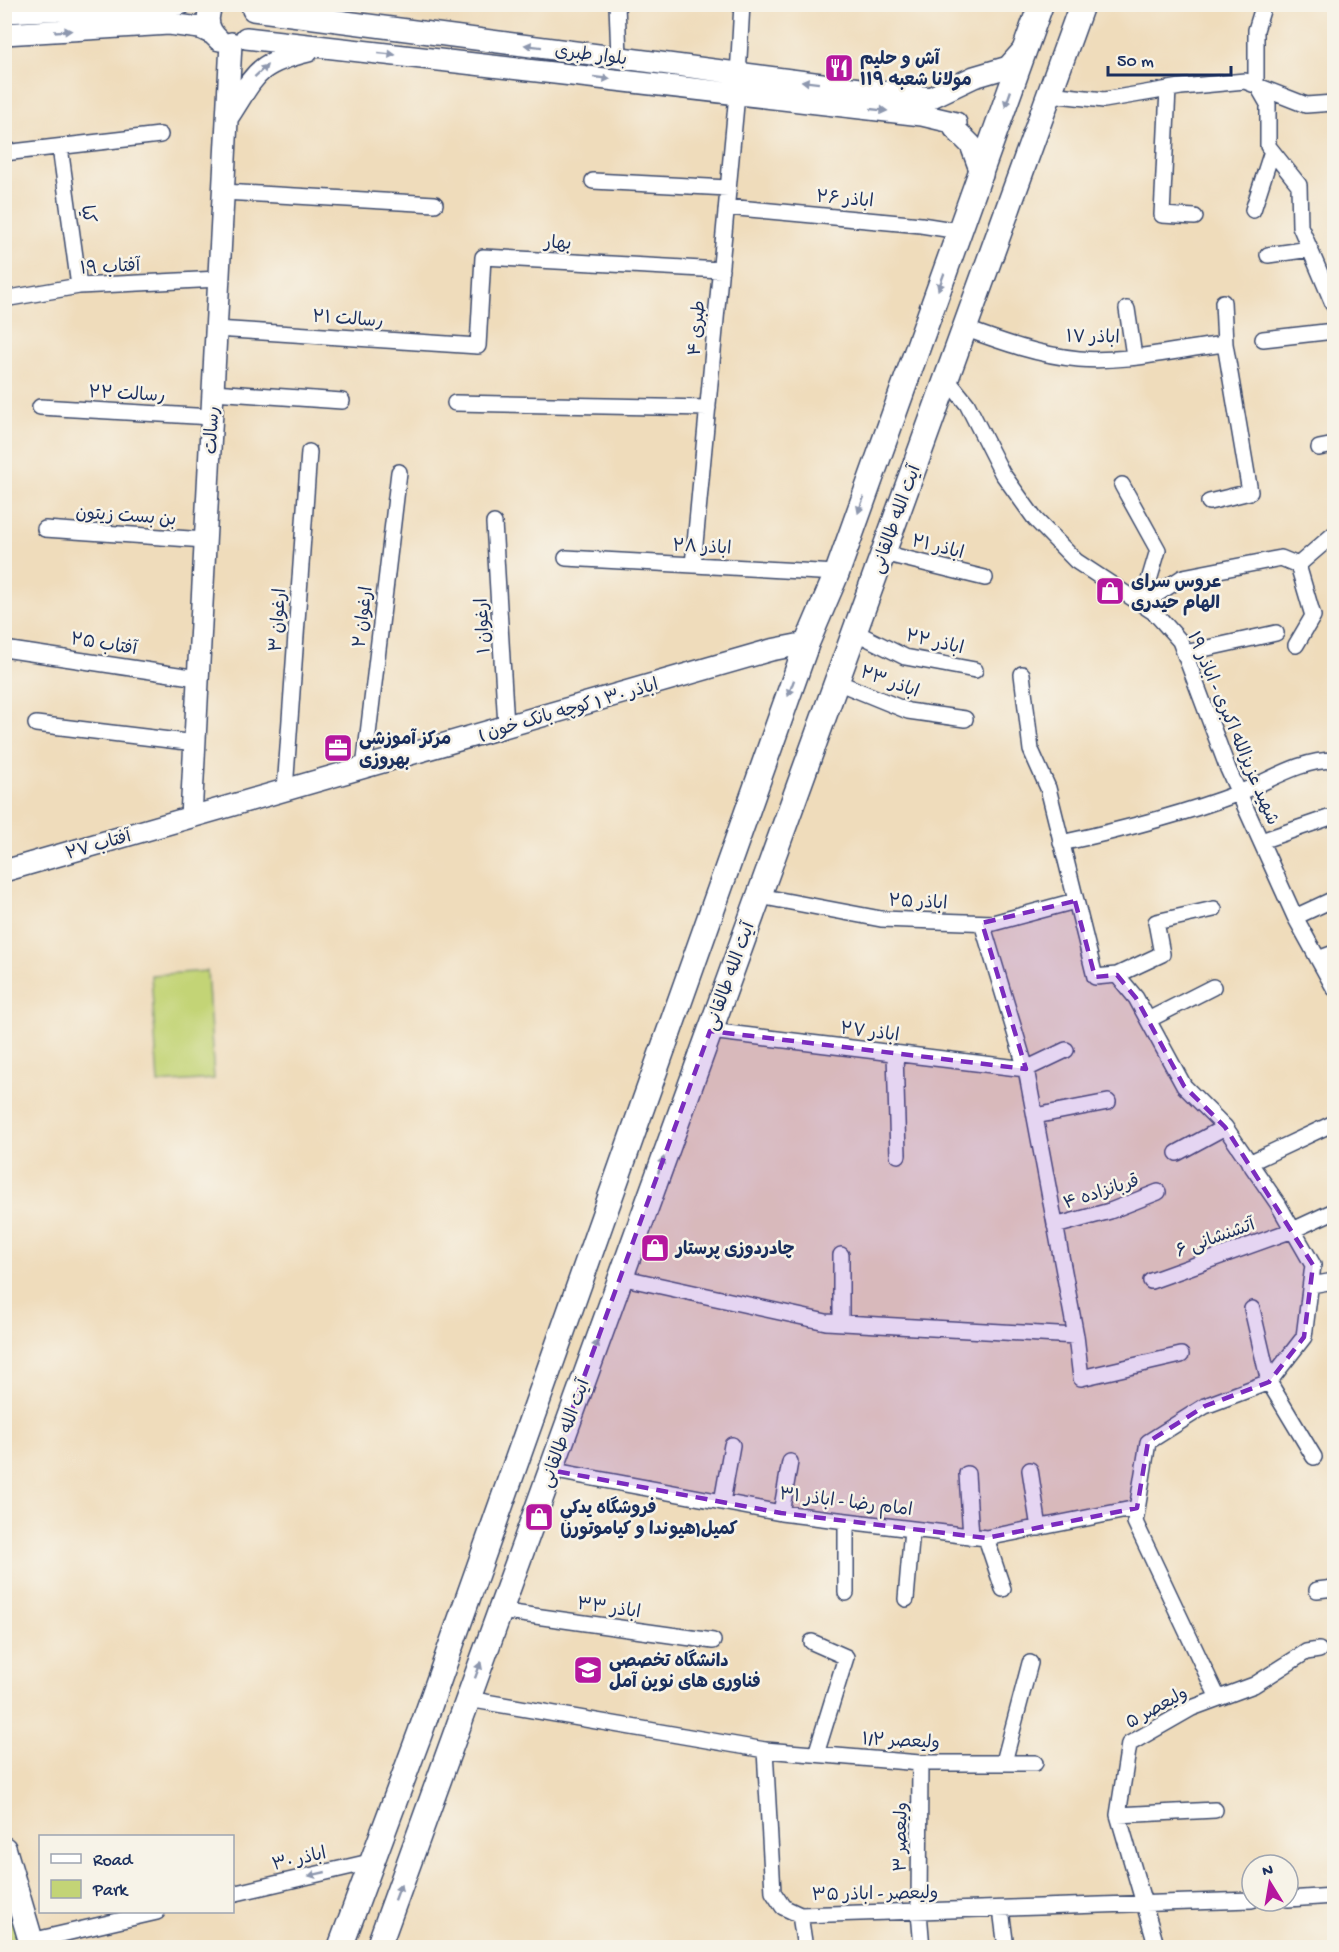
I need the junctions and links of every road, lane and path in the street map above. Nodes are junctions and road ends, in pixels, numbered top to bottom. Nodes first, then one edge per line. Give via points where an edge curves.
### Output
1 (181, 4) edge
2 (213, 4) edge
3 (617, 4) edge
4 (742, 4) edge
5 (1041, 4) edge
6 (1082, 4) edge
7 (1264, 4) edge
8 (251, 7) edge
9 (33, 8) edge
10 (4, 12) edge
11 (211, 33) junction
12 (4, 34) edge
13 (238, 41) junction
14 (1027, 46) junction
15 (346, 50) junction
16 (619, 57) junction
17 (738, 83) junction
18 (1256, 83) junction
19 (1168, 89) junction
20 (1049, 94) junction
21 (1335, 103) edge
22 (926, 106) junction
23 (227, 117) junction
24 (160, 135) dead end
25 (60, 147) junction
26 (1272, 151) junction
27 (4, 153) edge
28 (982, 175) junction
29 (593, 181) dead end
30 (728, 188) junction
31 (223, 192) junction
32 (435, 204) dead end
33 (726, 207) junction
34 (1253, 210) dead end
35 (1195, 217) dead end
36 (959, 231) junction
37 (1310, 249) junction
38 (1268, 255) dead end
39 (721, 270) junction
40 (219, 279) junction
41 (79, 286) junction
42 (4, 299) edge
43 (1222, 302) dead end
44 (1335, 306) edge
45 (1127, 309) dead end
46 (964, 328) junction
47 (216, 329) junction
48 (1335, 331) edge
49 (1263, 339) dead end
50 (1225, 344) junction
51 (478, 346) joint
52 (1134, 356) junction
53 (946, 378) junction
54 (213, 392) junction
55 (342, 401) dead end
56 (455, 403) dead end
57 (40, 407) dead end
58 (708, 408) junction
59 (212, 417) junction
60 (309, 452) dead end
61 (877, 460) junction
62 (399, 472) dead end
63 (912, 472) junction
64 (1122, 485) dead end
65 (1209, 502) dead end
66 (494, 523) dead end
67 (45, 529) dead end
68 (1335, 534) edge
69 (205, 540) junction
70 (849, 540) junction
71 (883, 553) junction
72 (566, 558) dead end
73 (693, 565) junction
74 (1298, 565) junction
75 (837, 573) junction
76 (985, 578) dead end
77 (1142, 604) junction
78 (855, 632) junction
79 (1276, 633) dead end
80 (807, 643) junction
81 (1296, 645) dead end
82 (4, 649) edge
83 (1185, 653) junction
84 (975, 670) dead end
85 (1022, 674) dead end
86 (198, 678) junction
87 (837, 682) junction
88 (965, 719) dead end
89 (36, 723) dead end
90 (506, 726) junction
91 (195, 743) junction
92 (1335, 760) edge
93 (364, 768) junction
94 (285, 790) junction
95 (1239, 793) junction
96 (191, 817) junction
97 (1328, 818) dead end
98 (1261, 841) junction
99 (1061, 843) junction
100 (4, 871) edge
101 (759, 896) junction
102 (1335, 899) edge
103 (1075, 901) junction
104 (1214, 909) dead end
105 (1295, 917) junction
106 (982, 923) junction
107 (1335, 953) edge
108 (1318, 959) junction
109 (1117, 975) junction
110 (1213, 987) dead end
111 (1335, 988) edge
112 (1148, 1020) junction
113 (710, 1031) junction
114 (1066, 1050) dead end
115 (895, 1053) junction
116 (1026, 1070) junction
117 (1108, 1102) dead end
118 (1035, 1116) junction
119 (1335, 1123) edge
120 (1225, 1127) junction
121 (1177, 1153) dead end
122 (898, 1155) dead end
123 (1249, 1162) junction
124 (1158, 1192) dead end
125 (1335, 1211) edge
126 (1055, 1226) junction
127 (1293, 1230) junction
128 (841, 1255) dead end
129 (620, 1277) junction
130 (1151, 1281) dead end
131 (1335, 1281) edge
132 (1311, 1285) junction
133 (1252, 1309) dead end
134 (841, 1323) junction
135 (1076, 1336) junction
136 (1181, 1355) dead end
137 (1269, 1382) junction
138 (732, 1444) dead end
139 (1314, 1457) dead end
140 (790, 1462) dead end
141 (550, 1470) junction
142 (1030, 1470) dead end
143 (968, 1474) dead end
144 (722, 1502) junction
145 (1137, 1508) junction
146 (781, 1513) junction
147 (846, 1521) junction
148 (1039, 1528) junction
149 (912, 1529) junction
150 (978, 1538) junction
151 (1335, 1588) edge
152 (1003, 1589) dead end
153 (1317, 1590) dead end
154 (846, 1593) dead end
155 (906, 1599) dead end
156 (499, 1611) junction
157 (712, 1641) dead end
158 (812, 1642) dead end
159 (1318, 1650) dead end
160 (1030, 1663) dead end
161 (1218, 1698) junction
162 (468, 1699) junction
163 (765, 1750) junction
164 (816, 1754) junction
165 (1004, 1762) junction
166 (920, 1763) junction
167 (1035, 1763) dead end
168 (1215, 1810) dead end
169 (1118, 1815) junction
170 (4, 1849) edge
171 (374, 1861) junction
172 (234, 1894) edge
173 (1335, 1896) edge
174 (1300, 1898) edge
175 (1240, 1901) edge
176 (1144, 1906) junction
177 (1001, 1909) junction
178 (919, 1912) junction
179 (149, 1913) edge
180 (800, 1915) junction
181 (32, 1944) edge
182 (340, 1947) edge
183 (378, 1947) edge
184 (805, 1947) edge
185 (922, 1947) edge
186 (1006, 1947) edge
187 (1157, 1947) edge

1 - 9 main road
2 - 11 main road via 207,18
3 - 16 street
4 - 17 street, طبری ۴
5 - 14 main road, آیت الله طالقانی
6 - 20 main road, آیت الله طالقانی
7 - 18 street via 1256,30
8 - 13 main road, رسالت via 254,26
16 -> 8 main road, بلوار طبری
9 - 10 main road
12 -> 11 main road via 170,24
11 - 13 main road, بلوار طبری via 217,38
13 - 15 main road, بلوار طبری
13 - 23 main road, رسالت
14 - 22 main road via 1008,67 974,77
14 -> 28 main road, آیت الله طالقانی
15 -> 17 main road, بلوار طبری
23 -> 15 main road via 260,69 279,58 319,48
16 - 17 main road, بلوار طبری
17 - 22 main road, بلوار طبری
17 - 30 street, طبری ۴
18 - 19 street
18 - 21 street via 1306,105
18 - 26 street via 1268,104 1268,146
19 - 20 street via 1104,100
19 - 35 street via 1162,215
20 - 46 main road, آیت الله طالقانی
22 - 28 main road, بلوار طبری via 956,123 955,129 971,145
23 - 31 main road, رسالت
24 - 25 street
25 - 27 street
25 - 41 street, کیا
26 - 34 street
26 - 37 street via 1299,185 1300,226
28 - 36 main road, آیت الله طالقانی
29 - 30 street
30 - 33 street, طبری ۴
31 - 32 street
31 - 40 main road, رسالت
33 - 36 street, اباذر ۲۶
33 - 39 street, طبری ۴
36 -> 61 main road, آیت الله طالقانی
37 - 38 street
37 - 44 street
39 - 51 street, بهار via 483,257
39 - 58 street, طبری ۴
40 - 41 street, آفتاب ۱۹
40 - 47 main road, رسالت
41 - 42 street, آفتاب ۱۹
43 - 50 street
45 - 52 street
46 - 52 street, اباذر ۱۷ via 1024,350 1081,359
46 - 53 main road, آیت الله طالقانی
47 - 51 street, رسالت ۲۱
47 - 54 main road, رسالت
48 - 49 street
50 - 52 street, اباذر ۱۷
50 - 65 street via 1250,492
53 - 63 main road, آیت الله طالقانی
53 - 77 street, شهید عزیزالله اکبری - اباذر ۱۹ via 967,404 1002,473 1035,519 1076,561
54 - 55 street
54 - 59 main road, رسالت
56 - 58 street
57 - 59 street, رسالت ۲۲
58 - 73 street, طبری ۴
59 - 69 main road, رسالت
60 - 94 street, ارغوان ۳
61 - 63 main road via 882,474 891,482
61 -> 70 main road, آیت الله طالقانی
62 - 93 street, ارغوان ۲
63 - 71 main road, آیت الله طالقانی
64 - 77 street via 1158,550
66 - 90 street, ارغوان ۱
67 - 69 street, بن بست زیتون
68 - 74 street
69 - 86 main road, رسالت
70 - 71 main road via 861,533 872,533 880,541
70 - 75 main road, آیت الله طالقانی
71 - 76 street, اباذر ۲۱
71 - 78 main road, آیت الله طالقانی
72 - 73 street, اباذر ۲۸
73 - 75 street, اباذر ۲۸
74 - 77 street via 1281,558 1183,577
74 - 81 street via 1313,616
75 - 80 main road, آیت الله طالقانی
77 - 83 street, شهید عزیزالله اکبری - اباذر ۱۹ via 1155,613
78 - 84 street, اباذر ۲۲ via 905,657
78 - 87 main road, آیت الله طالقانی
79 - 83 street
80 - 90 main road, اباذر ۳۰ ( کوچه بانک خون )
80 -> 171 main road, آیت الله طالقانی
82 - 86 street, آفتاب ۲۵
83 - 95 street, شهید عزیزالله اکبری - اباذر ۱۹
85 - 99 street via 1031,750 1047,788
86 - 91 main road, رسالت
87 - 88 street, اباذر ۲۳ via 908,711
87 - 101 main road, آیت الله طالقانی
89 - 91 street
90 - 93 main road, اباذر ۳۰ ( کوچه بانک خون )
91 - 96 main road, رسالت
92 - 95 street via 1314,760
93 - 94 main road, اباذر ۳۰ ( کوچه بانک خون )
94 - 96 main road, اباذر ۳۰ ( کوچه بانک خون )
95 - 98 street, شهید عزیزالله اکبری - اباذر ۱۹
95 - 99 street via 1142,825
96 - 100 main road, آفتاب ۲۷
97 - 98 street
98 - 105 street, شهید عزیزالله اکبری - اباذر ۱۹
99 - 103 street
101 - 106 street, اباذر ۲۵ via 881,919
101 - 113 main road, آیت الله طالقانی
102 - 105 street
103 - 106 street, اباذر ۲۵
103 - 109 street via 1095,977
104 - 109 street via 1156,922 1162,954
105 - 108 street, شهید عزیزالله اکبری - اباذر ۱۹
106 - 116 street
107 - 108 street
108 - 111 street, شهید عزیزالله اکبری - اباذر ۱۹
109 - 112 street
110 - 112 street
112 - 120 street via 1184,1086
113 - 115 street, اباذر ۲۷
129 -> 113 main road, آیت الله طالقانی
114 - 116 street
115 - 116 street, اباذر ۲۷
115 - 122 street
116 - 118 street
117 - 118 street
118 - 126 street
119 - 123 street
120 - 121 street
120 - 123 street
123 - 127 street
124 - 126 street, قربانزاده ۴
125 - 127 street, آتشنشانی ۶
126 - 135 street
127 - 130 street, آتشنشانی ۶
127 - 132 street via 1313,1265
128 - 134 street
129 - 134 street
141 -> 129 main road, آیت الله طالقانی
131 - 132 street
132 - 137 street via 1304,1337
133 - 137 street
134 - 135 street
135 - 136 street via 1081,1378
137 - 139 street
137 - 145 street via 1205,1406 1148,1442
138 - 144 street
140 - 146 street
141 - 144 street, امام رضا - اباذر ۳۱
141 - 156 main road, آیت الله طالقانی
142 - 148 street
143 - 150 street
144 - 146 street, امام رضا - اباذر ۳۱
145 - 148 street, امام رضا - اباذر ۳۱
145 - 161 street via 1135,1522
146 - 147 street, امام رضا - اباذر ۳۱
147 - 149 street, امام رضا - اباذر ۳۱
147 - 154 street
148 - 150 street, امام رضا - اباذر ۳۱
149 - 150 street, امام رضا - اباذر ۳۱
149 - 155 street
150 - 152 street
151 - 153 street
156 - 157 street, اباذر ۳۳
162 -> 156 main road, آیت الله طالقانی
158 - 164 street via 846,1657
159 - 161 street, ولیعصر ۵ via 1306,1652 1254,1685
160 - 165 street
161 - 169 street, ولیعصر ۵ via 1192,1708 1129,1744
162 - 163 street
183 -> 162 main road, آیت الله طالقانی
163 - 164 street, ولیعصر ۱/۲
163 - 180 street, ولیعصر - اباذر ۳۵ via 773,1892 783,1907
164 - 166 street, ولیعصر ۱/۲
165 - 166 street, ولیعصر ۱/۲
165 - 167 street, ولیعصر ۱/۲
166 - 178 street, ولیعصر ۳
168 - 169 street
169 - 176 street, ولیعصر ۵
170 - 181 main road
171 -> 172 street, اباذر ۳۰
171 - 182 main road, آیت الله طالقانی
173 - 174 street
175 - 176 street, ولیعصر - اباذر ۳۵
176 - 177 street, ولیعصر - اباذر ۳۵
176 - 187 street, ولیعصر ۵
177 - 178 street, ولیعصر - اباذر ۳۵
177 - 186 street
178 - 180 street, ولیعصر - اباذر ۳۵
178 - 185 street, ولیعصر ۳
179 - 181 street
180 - 184 street

